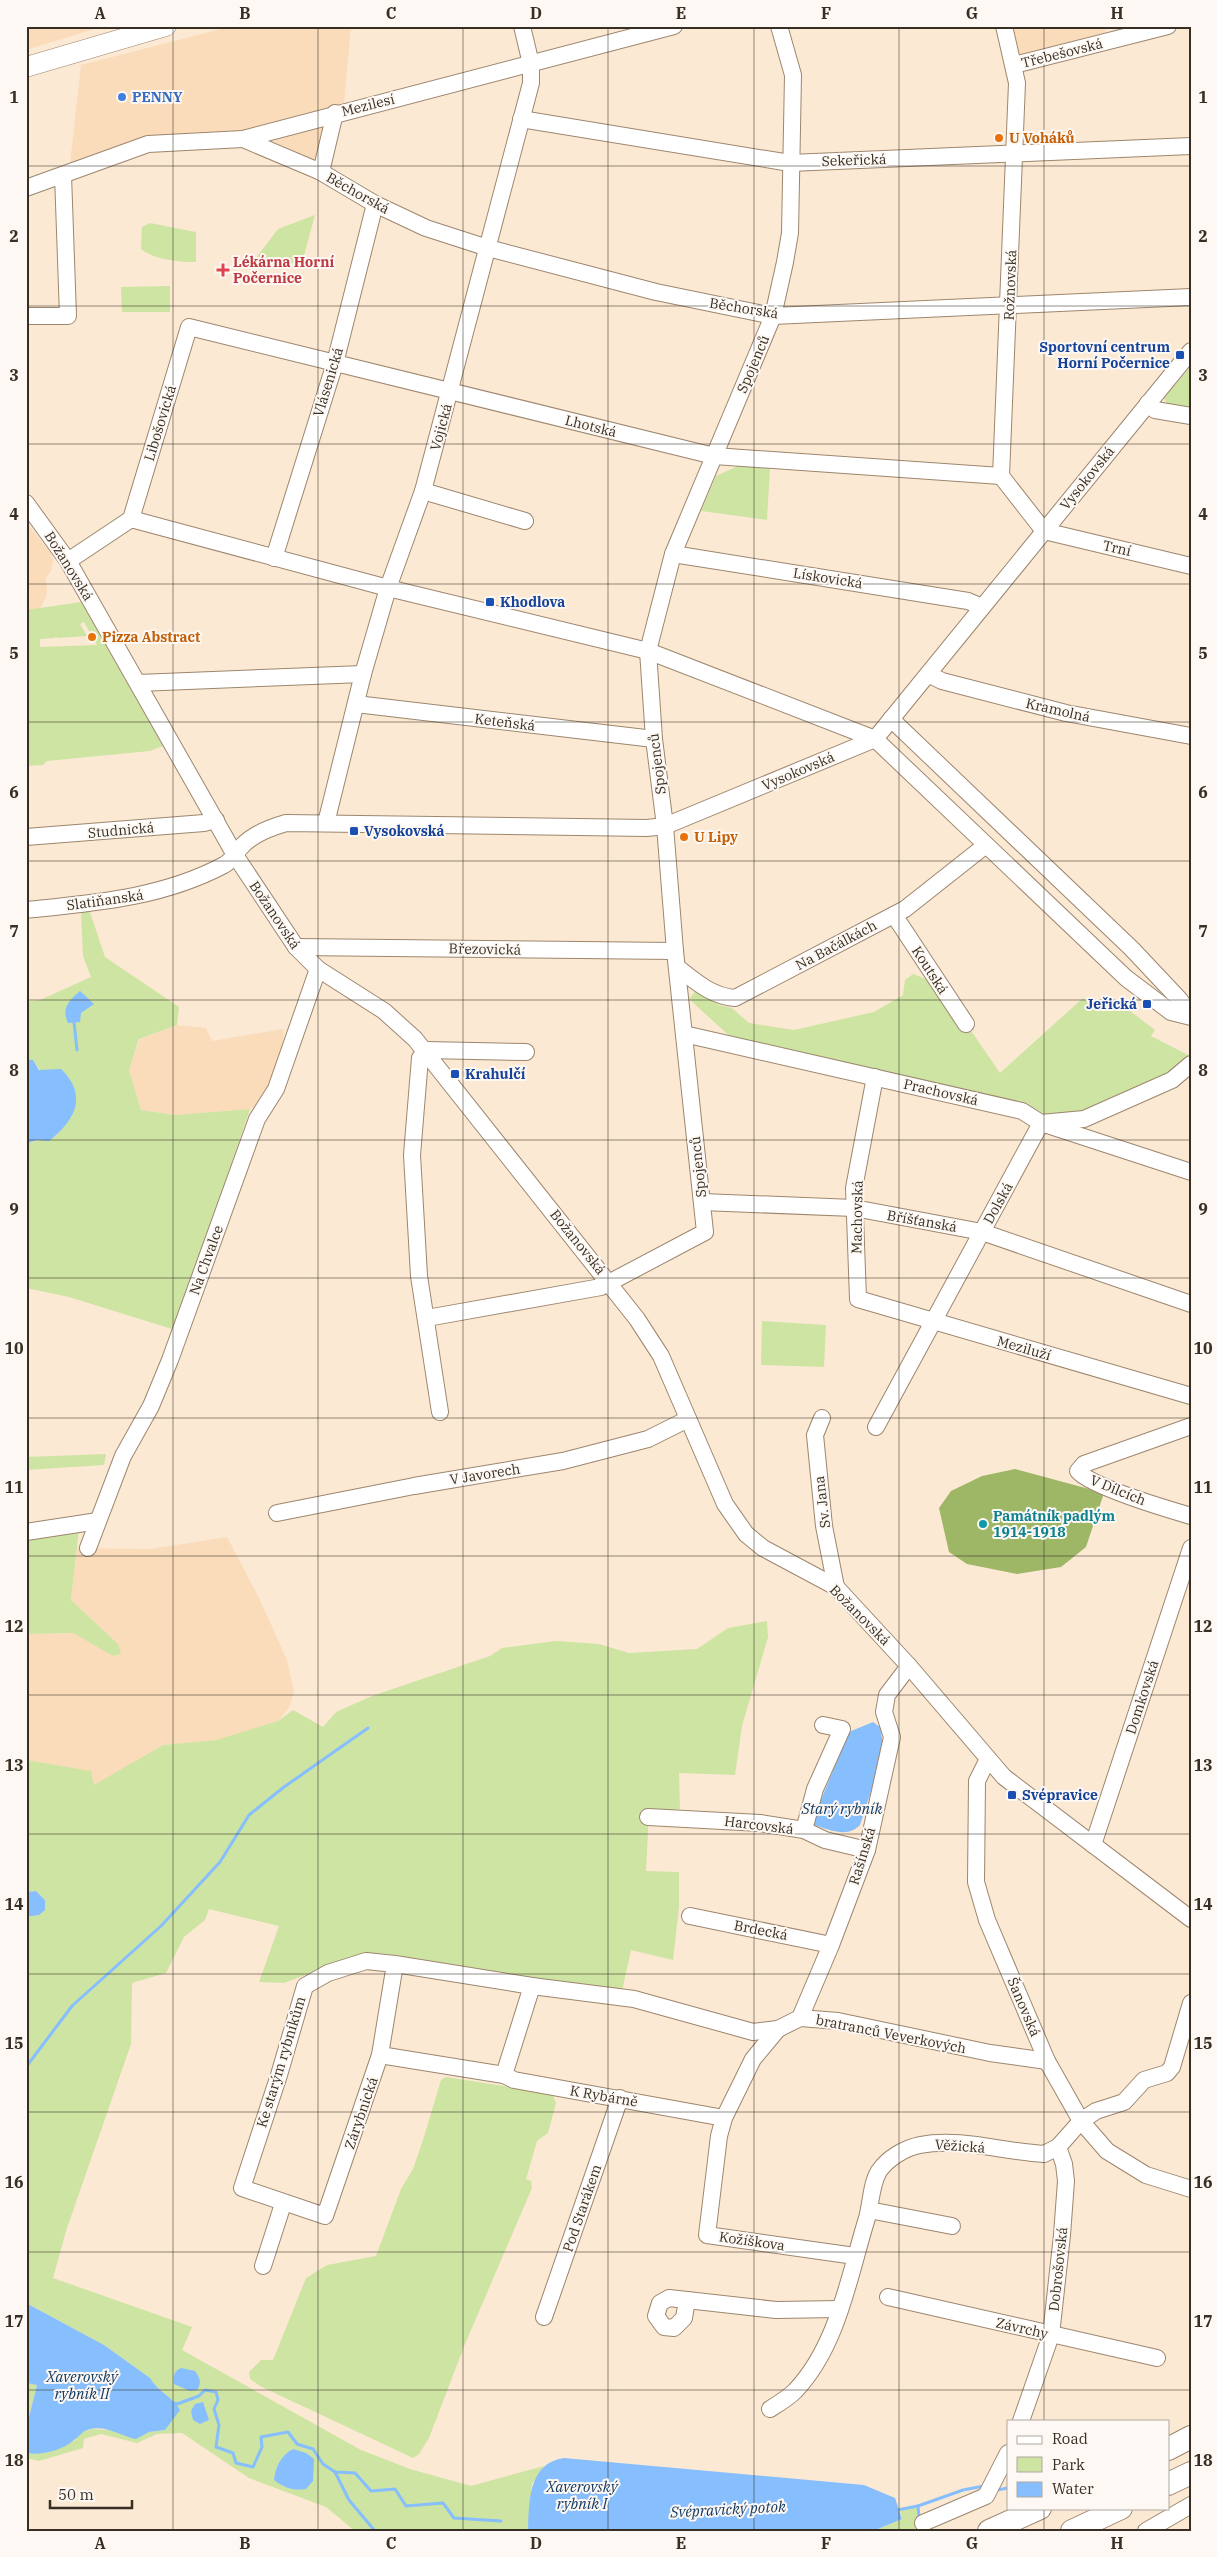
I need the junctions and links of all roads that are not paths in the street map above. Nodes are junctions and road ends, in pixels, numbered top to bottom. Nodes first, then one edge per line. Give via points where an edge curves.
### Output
1 (166, 26) edge
2 (522, 26) edge
3 (674, 26) edge
4 (779, 26) edge
5 (1004, 26) edge
6 (1168, 26) edge
7 (531, 64) junction
8 (1014, 64) junction
9 (26, 67) edge
10 (335, 113) junction
11 (521, 119) junction
12 (243, 139) junction
13 (1191, 146) edge
14 (1014, 154) junction
15 (790, 163) junction
16 (321, 172) junction
17 (63, 176) junction
18 (26, 188) edge
19 (375, 204) junction
20 (488, 248) junction
21 (1191, 297) edge
22 (1009, 305) junction
23 (26, 316) edge
24 (773, 316) junction
25 (189, 327) joint
26 (1191, 351) edge
27 (334, 363) junction
28 (450, 391) junction
29 (1148, 403) junction
30 (1191, 416) edge
31 (714, 456) junction
32 (1001, 476) junction
33 (423, 491) junction
34 (26, 503) edge
35 (131, 518) junction
36 (525, 522) dead end
37 (1044, 531) junction
38 (673, 554) junction
39 (274, 558) junction
40 (68, 560) junction
41 (1191, 566) edge
42 (388, 588) junction
43 (982, 607) junction
44 (648, 651) junction
45 (363, 674) junction
46 (928, 674) junction
47 (138, 683) junction
48 (356, 704) junction
49 (891, 719) junction
50 (1191, 736) edge
51 (654, 739) junction
52 (875, 739) junction
53 (216, 820) junction
54 (326, 823) junction
55 (665, 826) junction
56 (26, 837) edge
57 (986, 844) junction
58 (235, 855) junction
59 (26, 910) edge
60 (894, 915) junction
61 (296, 947) junction
62 (676, 959) junction
63 (318, 968) junction
64 (1191, 1017) edge
65 (966, 1024) dead end
66 (684, 1034) junction
67 (426, 1050) junction
68 (526, 1052) dead end
69 (1191, 1064) edge
70 (875, 1077) junction
71 (1041, 1123) junction
72 (1191, 1172) edge
73 (702, 1202) junction
74 (854, 1208) junction
75 (982, 1232) junction
76 (611, 1283) junction
77 (858, 1299) joint
78 (1191, 1304) edge
79 (427, 1318) junction
80 (933, 1321) junction
81 (1191, 1396) edge
82 (440, 1412) dead end
83 (822, 1418) dead end
84 (688, 1419) junction
85 (1191, 1426) edge
86 (876, 1427) dead end
87 (276, 1513) dead end
88 (1191, 1516) edge
89 (98, 1521) junction
90 (26, 1532) edge
91 (88, 1548) dead end
92 (1191, 1548) edge
93 (836, 1586) junction
94 (909, 1666) junction
95 (823, 1725) dead end
96 (988, 1758) junction
97 (648, 1817) dead end
98 (804, 1830) junction
99 (1093, 1845) junction
100 (867, 1850) junction
101 (1189, 1914) edge
102 (690, 1916) dead end
103 (831, 1945) junction
104 (396, 1964) junction
105 (532, 1986) junction
106 (1191, 2003) edge
107 (800, 2018) junction
108 (778, 2029) junction
109 (380, 2055) junction
110 (1047, 2061) junction
111 (504, 2075) junction
112 (620, 2098) junction
113 (724, 2118) junction
114 (1081, 2121) junction
115 (1058, 2148) junction
116 (1191, 2189) edge
117 (283, 2204) junction
118 (869, 2210) junction
119 (952, 2226) dead end
120 (855, 2256) junction
121 (263, 2266) dead end
122 (888, 2297) dead end
123 (686, 2300) dead end
124 (840, 2309) junction
125 (544, 2317) dead end
126 (1051, 2335) junction
127 (1157, 2358) dead end
128 (770, 2410) dead end
129 (1021, 2420) edge
130 (1191, 2437) edge
131 (1170, 2448) edge
132 (1007, 2455) edge
133 (1191, 2473) edge
134 (1170, 2483) edge
135 (1191, 2505) edge
136 (1036, 2510) edge
137 (1116, 2510) edge
138 (923, 2523) dead end
139 (989, 2531) edge
140 (1072, 2531) edge
141 (1146, 2531) edge

1 - 9 main road
2 - 7 street, Vojická
3 - 7 street, Mezilesí
4 - 15 street, Spojenců via 793,75
5 - 8 street, Rožnovská
6 - 8 street, Třebešovská
7 - 10 street, Mezilesí
7 - 11 street, Vojická via 531,82
8 - 14 street, Rožnovská via 1017,83
10 - 12 street, Mezilesí
10 - 16 street, Běchorská
11 - 15 street, Sekeřická
11 - 20 street, Vojická
12 - 16 street, Běchorská
12 - 17 street, Mezilesí via 148,144
13 - 14 street, Sekeřická
14 - 15 street, Sekeřická
14 - 22 street, Rožnovská
15 - 24 street, Spojenců via 790,233
16 - 19 street, Běchorská
17 - 18 street, Mezilesí
17 - 23 street via 68,316
19 - 20 street, Běchorská via 426,228
19 - 27 street, Vlásenická
20 - 24 street, Běchorská via 656,292
20 - 28 street, Vojická
21 - 22 street, Běchorská
22 - 24 street, Běchorská
22 - 32 street, Rožnovská
24 - 31 street, Spojenců
25 - 27 street, Lhotská
25 - 35 street, Libošovická
26 - 29 street, Vysokovská
27 - 28 street, Lhotská
27 - 39 street, Vlásenická
28 - 31 street, Lhotská
28 - 33 street, Vojická
29 - 30 street via 1155,410
29 - 37 street, Vysokovská
31 - 32 street, Lhotská
31 - 38 street, Spojenců
32 - 37 street
33 - 36 street
33 - 42 street, Vojická
34 - 40 street, Božanovská
35 - 39 street
35 - 40 street
37 - 41 street, Trní
37 - 43 street, Vysokovská
38 - 43 street, Lískovická via 968,601
38 - 44 street, Spojenců
39 - 42 street
40 - 47 street, Božanovská
42 - 44 street
42 - 45 street, Vojická
43 - 46 street, Vysokovská
44 - 51 street, Spojenců
44 - 52 street
45 - 47 street
45 - 48 street, Vojická
46 - 49 street, Vysokovská
46 - 50 street, Kramolná via 942,681 1066,713
47 - 53 street, Božanovská
48 - 51 street, Keteňská
48 - 54 street, Vojická
49 - 52 street, Vysokovská
49 - 64 street via 1132,949 1180,1000
51 - 55 street, Spojenců
52 - 55 street, Vysokovská
52 - 57 street
53 - 56 street, Studnická
53 - 58 street, Božanovská
54 - 55 street, Vysokovská
54 - 58 street, Vysokovská via 274,826 243,844
55 - 62 street, Spojenců
57 - 60 street, Na Bačálkách
57 - 64 street via 1126,978 1171,1012
58 - 59 street, Slatiňanská via 225,865 147,895
58 - 61 street, Božanovská
60 - 62 street, Na Bačálkách via 735,998 709,992
60 - 65 street, Koutská
61 - 62 street, Březovická
61 - 63 street, Božanovská
62 - 66 street, Spojenců
63 - 67 street, Božanovská via 390,1016
63 - 89 street, Na Chvalce via 276,1089 257,1119 170,1360 151,1406 123,1456
66 - 70 street, Prachovská
66 - 73 street, Spojenců
67 - 68 street
67 - 76 street, Božanovská
67 - 79 street via 420,1058 412,1154 420,1276
69 - 71 street via 1172,1080 1084,1119
70 - 71 street, Prachovská via 1022,1111
70 - 74 street, Machovská via 854,1188
71 - 72 street, Prachovská
71 - 75 street, Dolská
73 - 74 street, Bříšťanská
73 - 76 street, Spojenců via 705,1232
74 - 75 street, Bříšťanská
74 - 77 street, Machovská
75 - 78 street, Bříšťanská
75 - 80 street, Dolská
76 - 79 street, Spojenců
76 - 84 street, Božanovská via 661,1356
77 - 80 street, Meziluží
79 - 82 street
80 - 81 street, Meziluží
80 - 86 street, Dolská
83 - 93 street, Sv. Jana via 815,1435 824,1526
84 - 87 street, V Javorech via 648,1439 563,1461
84 - 93 street, Božanovská via 725,1504 746,1534 763,1548
85 - 88 street, V Dílcích via 1084,1464 1078,1471 1086,1478 1141,1500
89 - 90 street
89 - 91 street, Na Chvalce
92 - 99 street, Domkovská
93 - 94 street, Božanovská
94 - 96 street, Božanovská
94 - 100 street, Rašínská via 887,1695 884,1712 892,1737
95 - 98 street via 842,1729 815,1788
96 - 99 street, Božanovská via 1004,1778
96 - 110 street, Šanovská via 978,1781 976,1882 987,1920
97 - 98 street, Harcovská via 760,1823
98 - 100 street, Harcovská via 825,1840
99 - 101 street, Božanovská
100 - 103 street, Rašínská
102 - 103 street, Brdecká
103 - 107 street, Rašínská
104 - 105 street, bratranců Veverkových
104 - 109 street, Zárybnická
104 - 117 street, Ke starým rybníkům via 366,1961 328,1973 305,1986 242,2188
105 - 108 street, bratranců Veverkových via 634,1999 753,2032
105 - 111 street
106 - 114 street via 1172,2067 1167,2073 1144,2080 1124,2102 1096,2111
107 - 108 street, bratranců Veverkových
107 - 110 street, bratranců Veverkových via 838,2021 990,2053
108 - 113 street via 753,2059
109 - 111 street, K Rybárně
109 - 117 street, Zárybnická via 325,2216
110 - 114 street, Šanovská
111 - 112 street, K Rybárně via 514,2080
112 - 113 street, K Rybárně
112 - 125 street, Pod Starákem
113 - 120 street, Kožíškova via 717,2145 707,2235
114 - 115 street
114 - 116 street, Šanovská via 1107,2151 1146,2175
115 - 118 street, Věžická via 1044,2154 951,2143 914,2147 889,2160 879,2171
115 - 126 street, Dobrošovská via 1066,2181
117 - 121 street
118 - 119 street
118 - 120 street, Věžická
120 - 124 street, Věžická
122 - 126 street, Závrchy
123 - 124 street via 776,2310
124 - 128 street, Věžická via 829,2340 809,2374 794,2393
126 - 127 street, Závrchy
126 - 129 street, Dobrošovská
130 - 131 highway
132 - 138 street via 986,2496
133 - 134 highway
135 - 141 street
136 - 139 highway
137 - 140 highway

